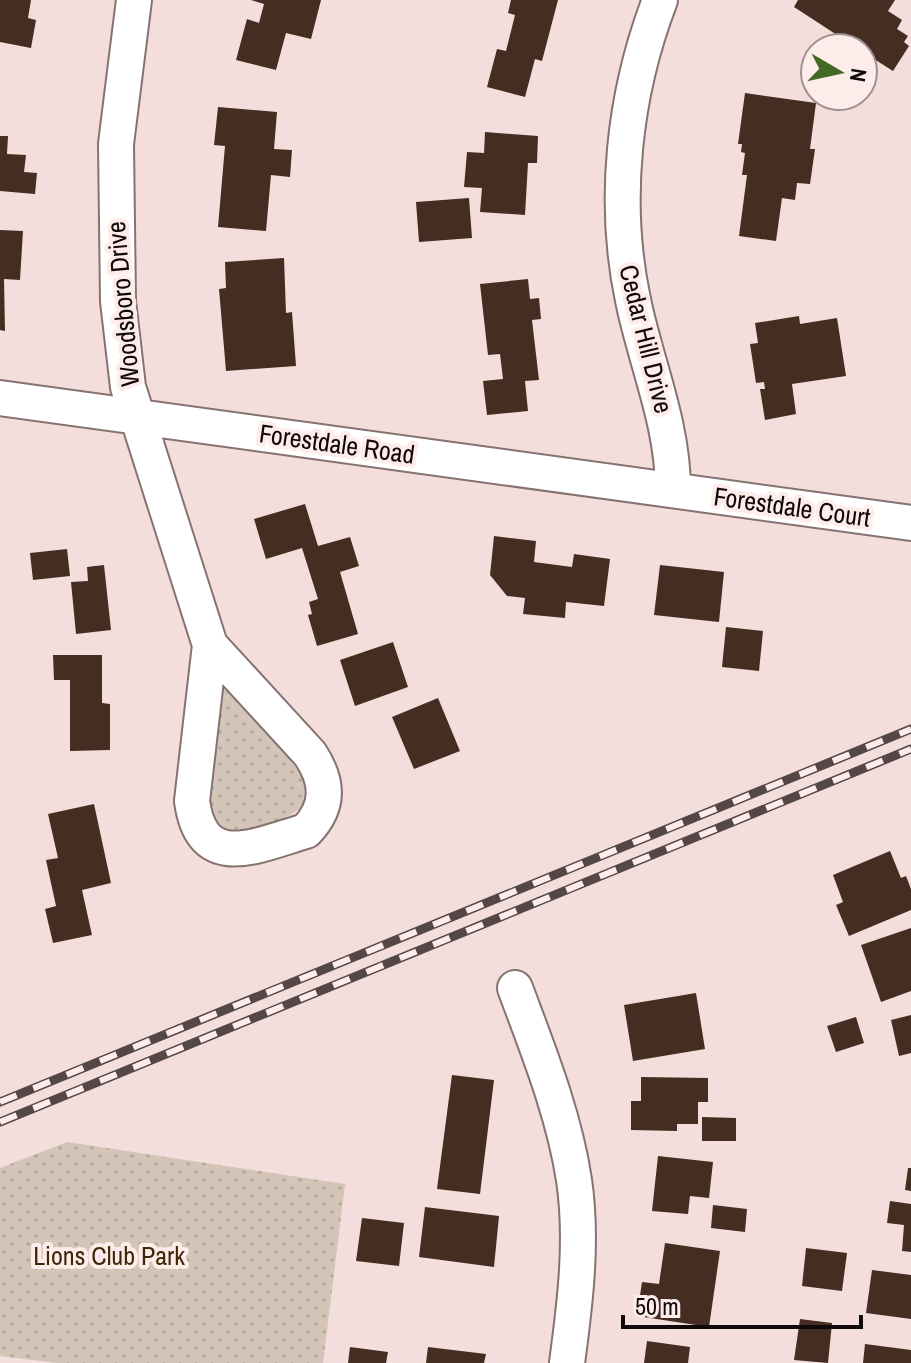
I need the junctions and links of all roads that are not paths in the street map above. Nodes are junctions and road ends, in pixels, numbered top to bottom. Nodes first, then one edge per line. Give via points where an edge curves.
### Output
1 (134, 0) edge
2 (660, 0) edge
3 (0, 398) edge
4 (136, 417) junction
5 (673, 490) junction
6 (911, 523) edge
7 (210, 645) junction
8 (515, 988) dead end
9 (567, 1363) edge

1 - 4 street, Woodsboro Drive via 116,144 115,217 118,301
2 - 5 street, Cedar Hill Drive via 636,84 621,212 633,302 670,442
3 - 4 street, Forestdale Road
4 - 5 street, Forestdale Road
4 - 7 street, Woodsboro Drive
5 - 6 street, Forestdale Court
7 - 7 street, Woodsboro Drive via 192,801 195,822 211,842 238,851 306,831 323,806 323,772
8 - 9 street via 550,1086 574,1181 578,1256

